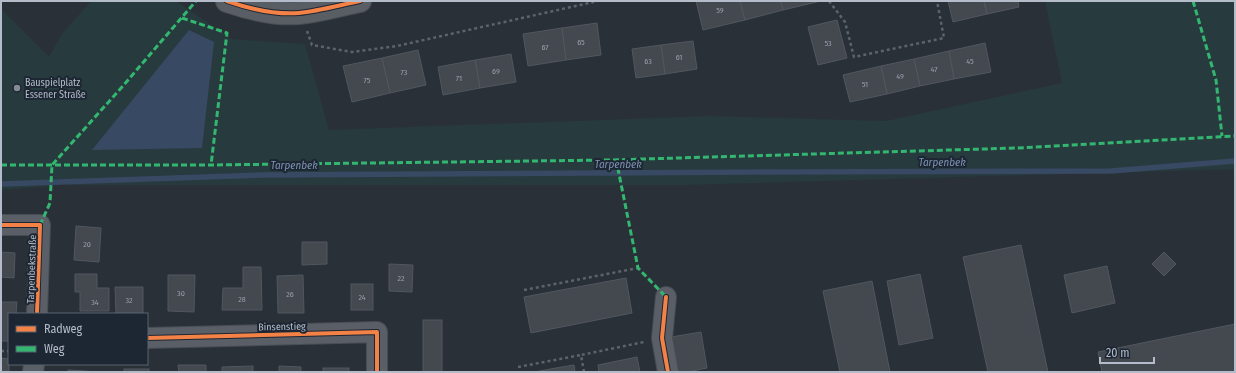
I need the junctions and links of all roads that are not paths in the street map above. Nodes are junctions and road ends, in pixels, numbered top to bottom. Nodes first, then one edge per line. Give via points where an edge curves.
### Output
1 (227, 1) edge
2 (360, 1) edge
3 (1, 225) edge
4 (666, 297) dead end
5 (37, 313) edge
6 (148, 338) edge
7 (377, 372) edge
8 (668, 372) edge

1 - 2 street via 279,14 300,13
3 - 5 street, Tarpenbekstraße via 40,225
4 - 8 street via 662,338
6 - 7 street, Binsenstieg via 377,332

